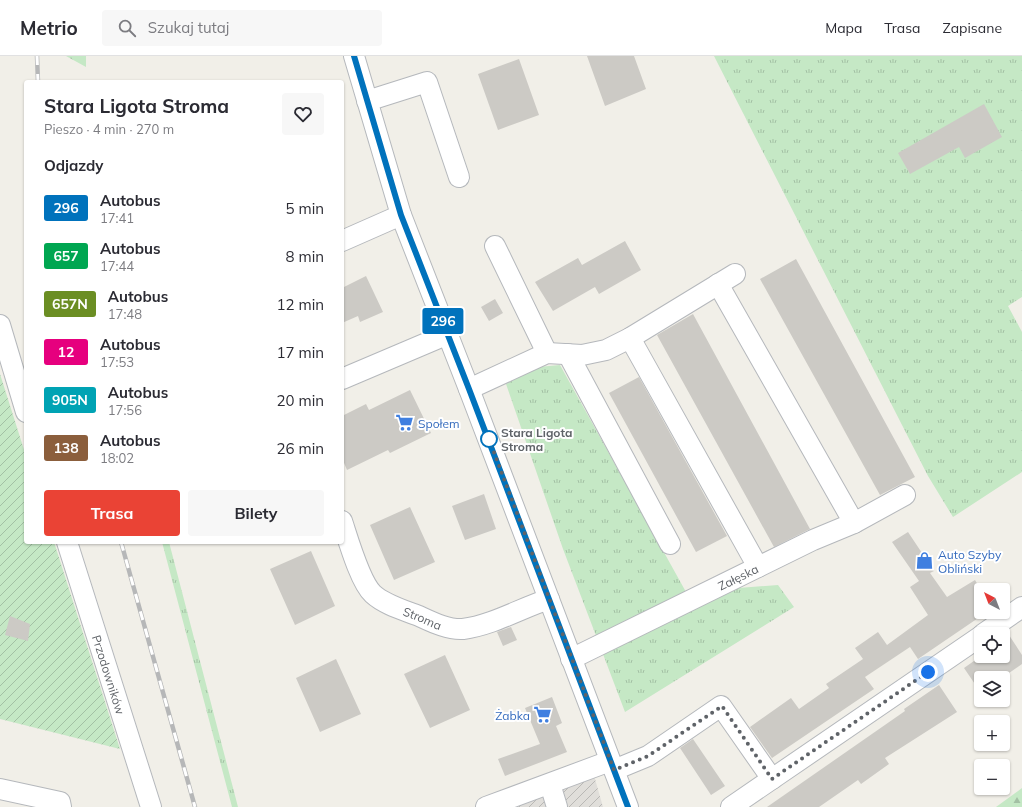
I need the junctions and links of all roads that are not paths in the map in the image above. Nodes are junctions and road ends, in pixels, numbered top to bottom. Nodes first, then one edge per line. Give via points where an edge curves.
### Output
1 (356, 57) edge
2 (367, 101) junction
3 (459, 177) dead end
4 (401, 215) junction
5 (344, 240) edge
6 (495, 246) dead end
7 (1, 332) edge
8 (448, 334) junction
9 (630, 338) junction
10 (548, 353) junction
11 (568, 354) junction
12 (344, 378) edge
13 (469, 389) junction
14 (24, 406) edge
15 (905, 495) dead end
16 (854, 523) junction
17 (344, 527) edge
18 (68, 544) edge
19 (670, 544) dead end
20 (758, 567) junction
21 (549, 599) junction
22 (1022, 607) edge
23 (993, 627) edge
24 (974, 640) edge
25 (571, 659) junction
26 (612, 765) junction
27 (772, 779) junction
28 (550, 784) junction
29 (0, 789) edge
30 (493, 806) edge
31 (61, 807) edge
32 (151, 807) edge
33 (557, 807) edge
34 (628, 807) edge
35 (731, 807) edge

1 - 2 street
2 - 3 street via 427,82
2 - 4 street
4 - 5 street
4 - 8 street
6 - 10 street
7 - 14 street
8 - 12 street
8 - 13 street
9 - 11 street via 606,350 582,355
9 - 16 street via 726,279
9 - 20 street
10 - 11 street
10 - 13 street
11 - 19 street
13 - 21 street
15 - 16 street, Załęska
16 - 20 street, Załęska
17 - 21 street, Stroma via 364,582 372,593 383,601 436,624 454,629 469,628
18 - 32 street, Przodowników
20 - 25 street, Załęska
21 - 25 street
22 - 23 street
24 - 27 street
25 - 26 street
26 - 27 street via 648,756 722,706
26 - 28 street
26 - 34 street
27 - 35 street
28 - 30 street
28 - 33 street
29 - 31 street via 60,802

